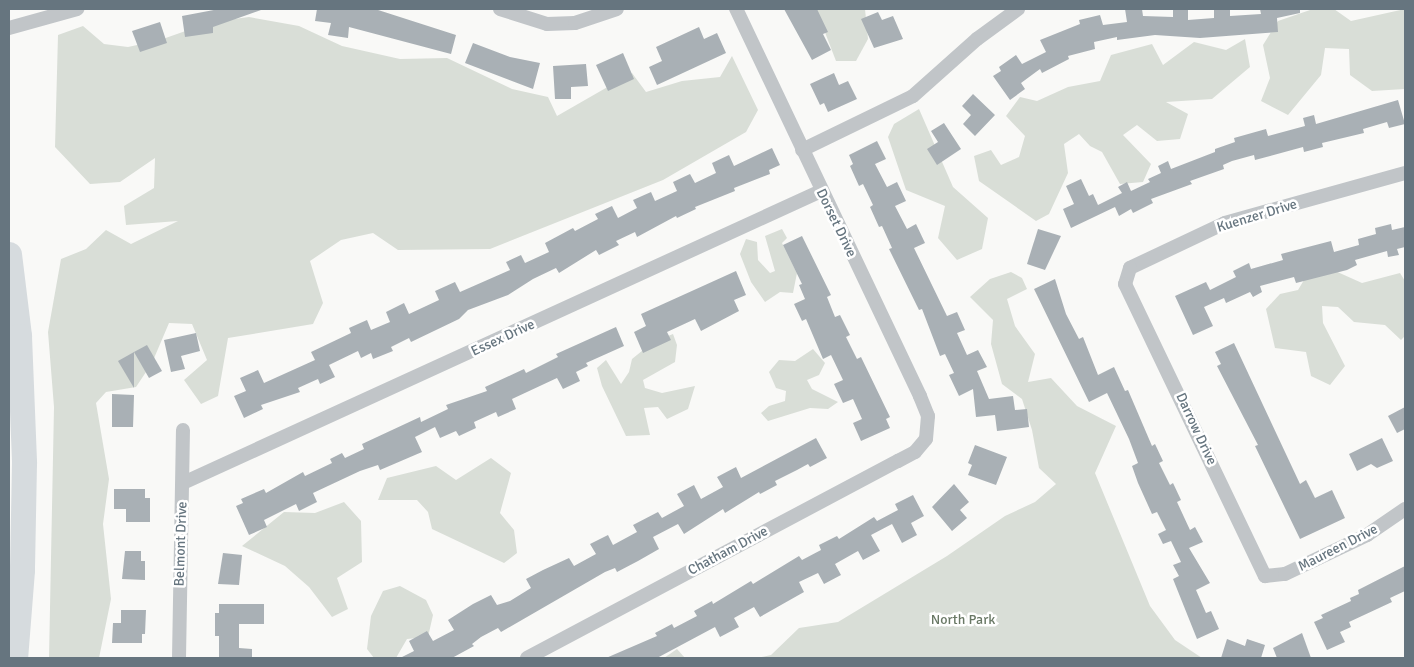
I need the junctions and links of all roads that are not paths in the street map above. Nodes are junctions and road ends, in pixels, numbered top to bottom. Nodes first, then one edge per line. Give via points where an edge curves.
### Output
1 (77, 9) edge
2 (500, 9) edge
3 (617, 9) edge
4 (736, 9) edge
5 (1018, 9) edge
6 (9, 28) edge
7 (802, 150) junction
8 (1405, 173) edge
9 (821, 191) junction
10 (9, 254) edge
11 (1124, 284) joint
12 (183, 430) dead end
13 (926, 439) joint
14 (183, 484) junction
15 (1405, 509) edge
16 (1266, 576) joint
17 (15, 658) edge
18 (180, 658) edge
19 (527, 658) edge

1 - 6 street
2 - 3 street via 547,24 575,23
4 - 7 street, Dorset Drive
5 - 7 street via 977,38 913,96
7 - 9 street, Dorset Drive
8 - 11 street, Kuenzer Drive via 1225,223 1130,268
9 - 13 street, Dorset Drive via 928,416
9 - 14 street, Essex Drive
10 - 17 highway via 19,336 24,463 22,570
11 - 16 street, Darrow Drive
12 - 14 street, Belmont Drive
13 - 19 street, Chatham Drive via 915,452
14 - 18 street, Belmont Drive
15 - 16 street, Maureen Drive via 1367,535 1285,574

